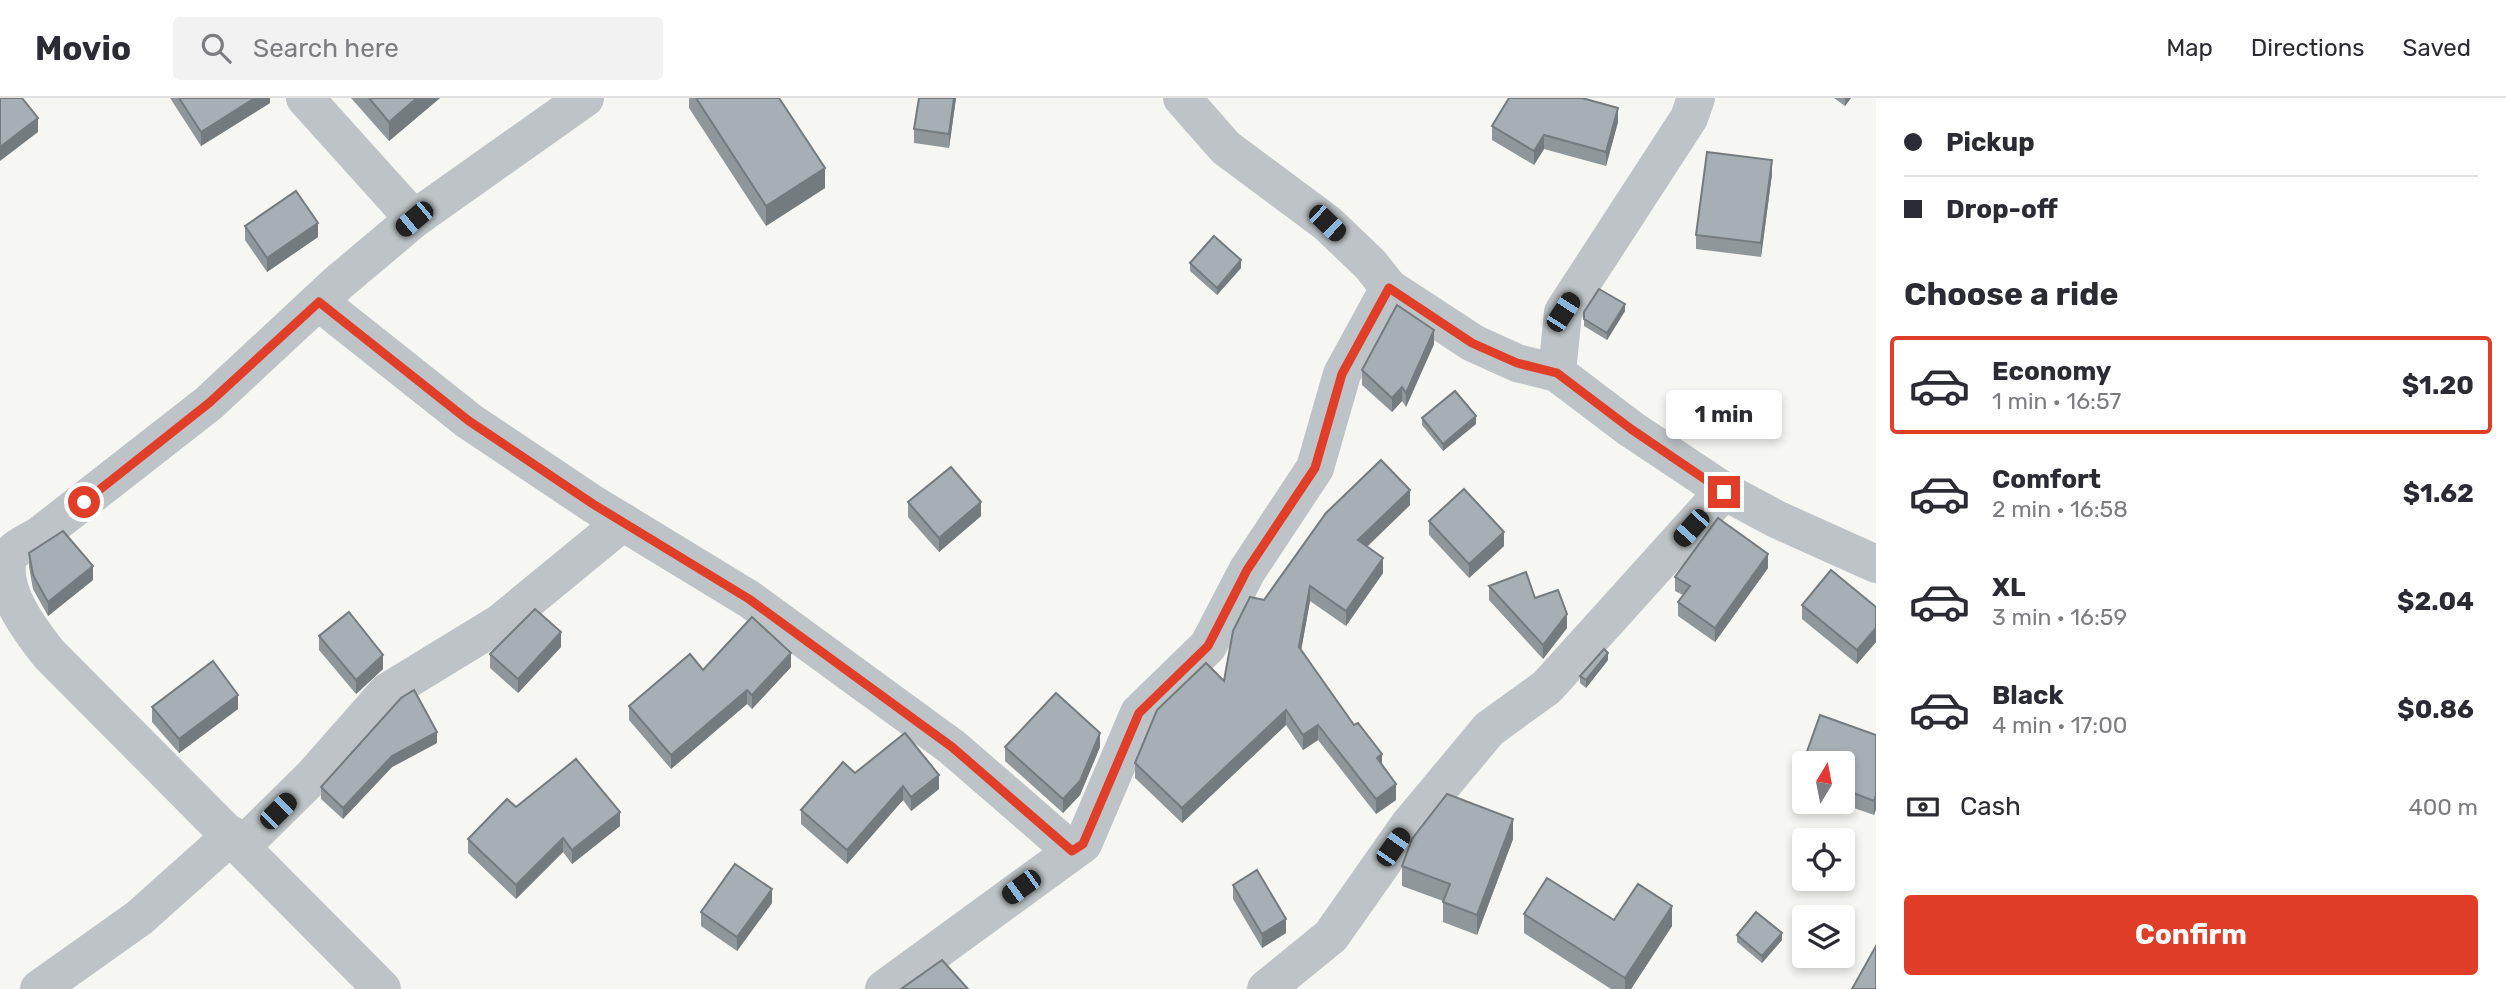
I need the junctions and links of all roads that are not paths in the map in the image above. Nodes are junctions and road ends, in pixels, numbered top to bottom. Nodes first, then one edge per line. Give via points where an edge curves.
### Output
1 (305, 98) edge
2 (585, 98) edge
3 (1182, 98) edge
4 (1696, 98) edge
5 (414, 219) junction
6 (1389, 288) junction
7 (319, 302) junction
8 (1557, 373) junction
9 (1724, 492) junction
10 (623, 522) junction
11 (1876, 564) edge
12 (237, 840) junction
13 (1072, 851) junction
14 (39, 989) edge
15 (382, 989) edge
16 (884, 989) edge
17 (1266, 989) edge

1 - 5 street
2 - 5 street
3 - 6 street via 1226,148 1327,223
4 - 8 street via 1689,118 1563,312
5 - 7 street
6 - 8 street via 1472,343 1517,363
6 - 13 street via 1342,374 1315,468 1247,570 1208,646 1139,713 1083,844
7 - 10 street via 469,421
7 - 12 street via 209,403 40,536 17,549 4,568 5,591 16,613 49,654
8 - 9 street
9 - 11 street
9 - 17 street via 1548,687 1489,729 1409,825 1331,936
10 - 12 street via 500,623 387,692 313,776
10 - 13 street via 749,599 952,747
12 - 14 street
12 - 15 street
13 - 16 street

